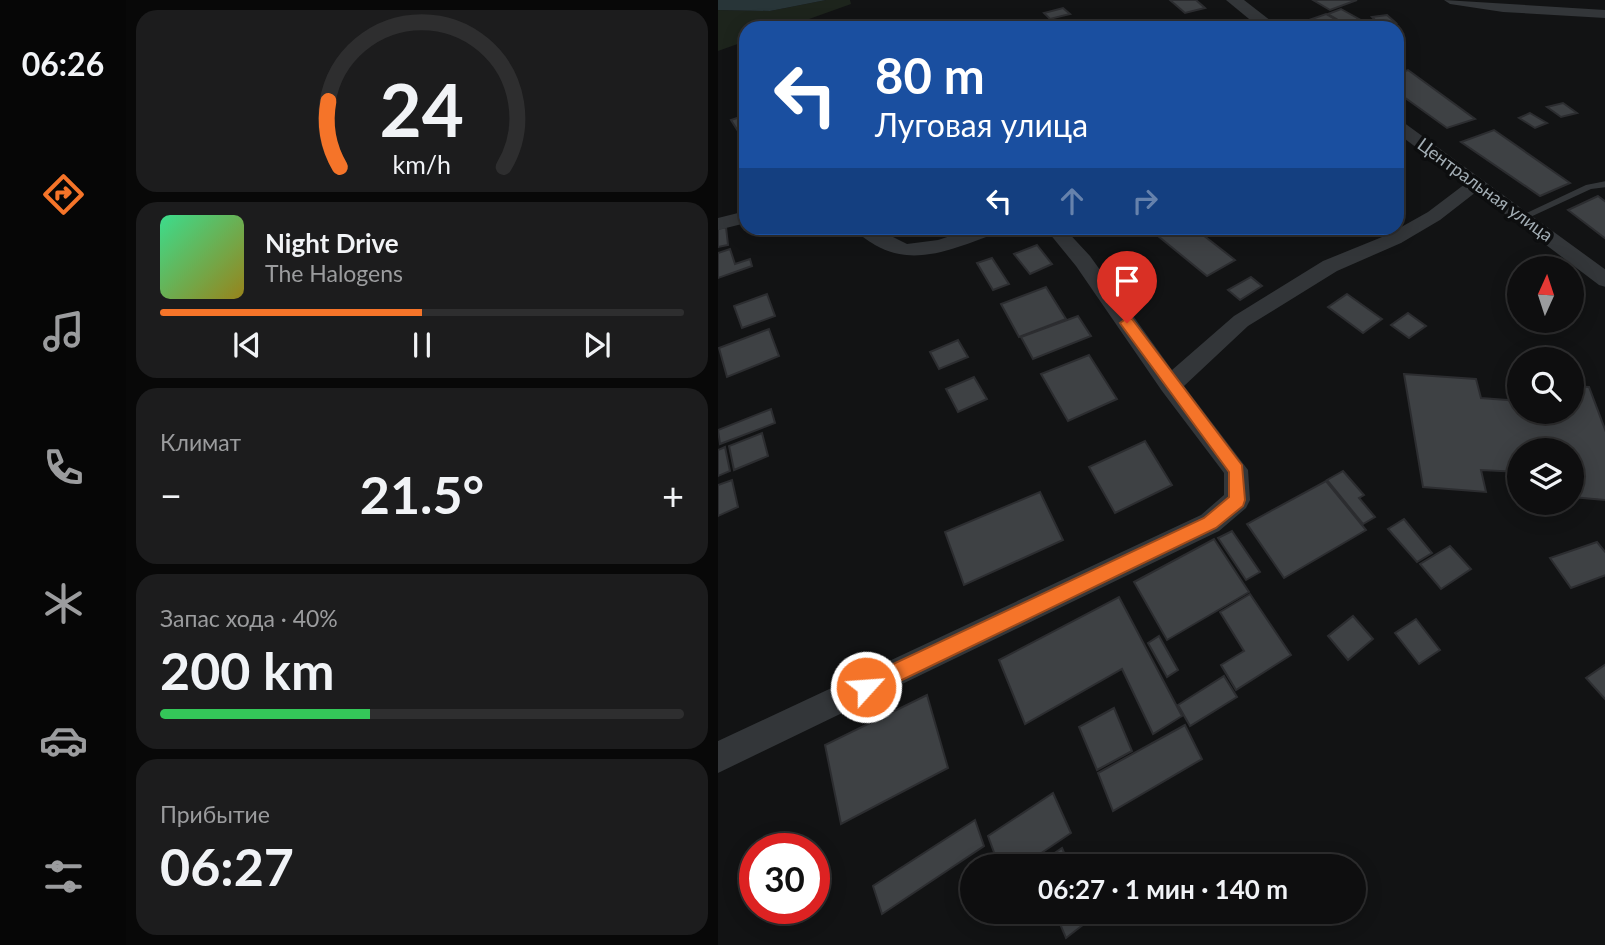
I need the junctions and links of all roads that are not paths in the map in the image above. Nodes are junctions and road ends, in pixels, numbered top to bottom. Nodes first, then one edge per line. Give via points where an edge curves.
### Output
1 (1234, 0) edge
2 (1450, 0) edge
3 (1605, 14) edge
4 (1262, 21) edge
5 (1404, 130) edge
6 (1476, 184) junction
7 (1605, 184) edge
8 (1523, 216) junction
9 (739, 219) edge
10 (718, 224) edge
11 (1404, 233) edge
12 (872, 235) edge
13 (972, 235) edge
14 (1060, 235) edge
15 (1401, 235) edge
16 (1605, 281) edge
17 (1170, 385) junction
18 (718, 757) edge

1 - 4 street
2 - 3 street
5 - 6 street, Центральная улица
6 - 8 street, Центральная улица
6 - 11 street
7 - 8 lane
8 - 16 street, Центральная улица
9 - 10 street
12 - 13 street via 906,251
14 - 17 street
15 - 17 street via 1330,266 1241,321
17 - 18 street via 1237,470 1237,500 1210,523

